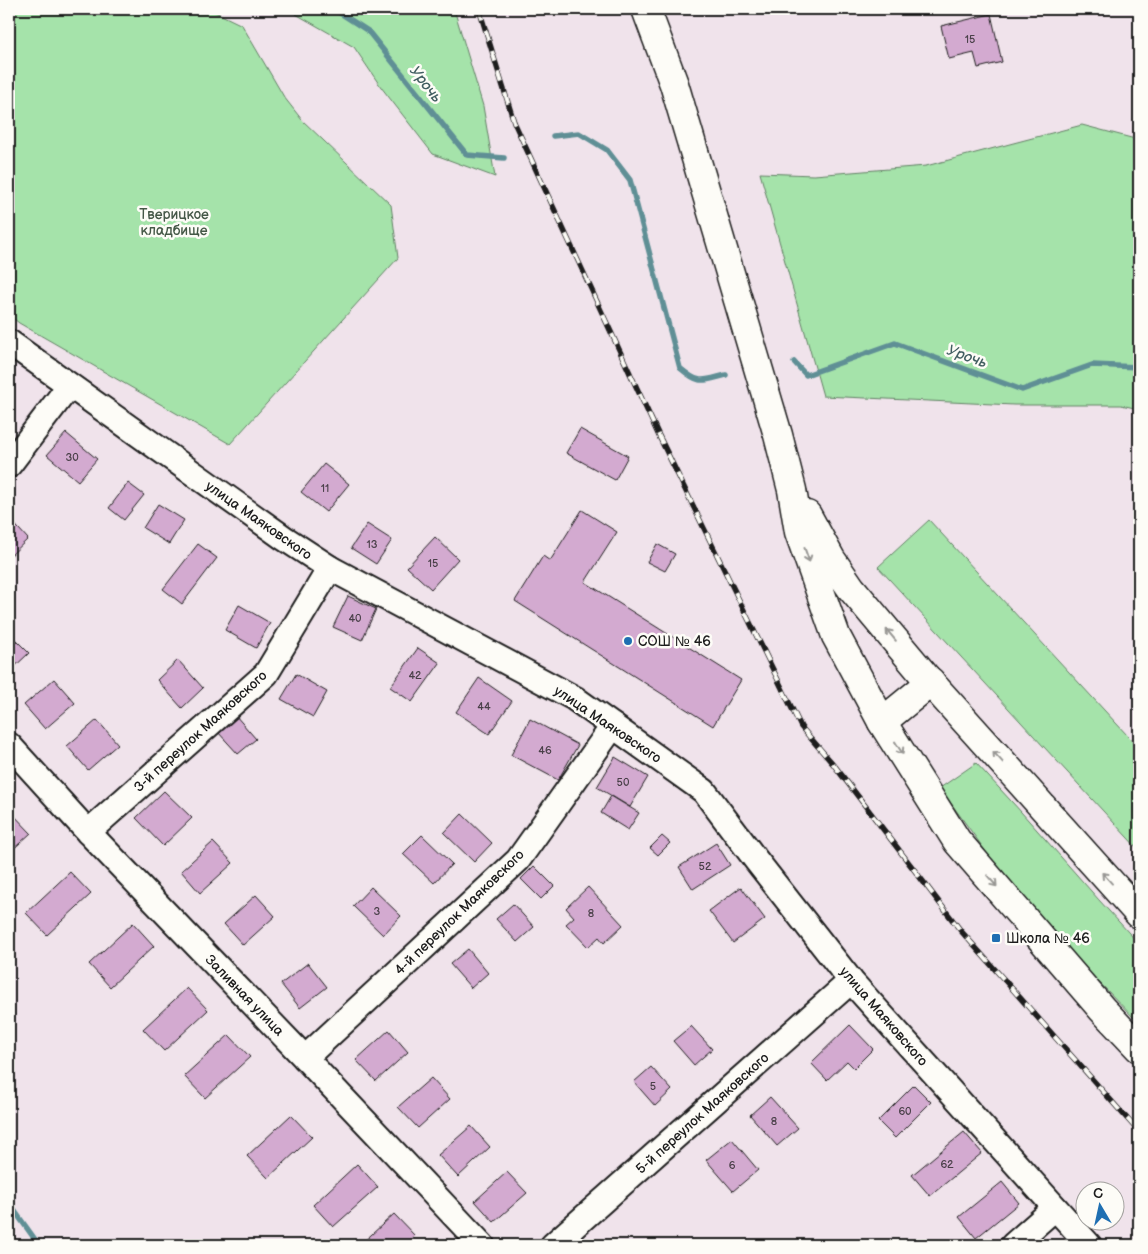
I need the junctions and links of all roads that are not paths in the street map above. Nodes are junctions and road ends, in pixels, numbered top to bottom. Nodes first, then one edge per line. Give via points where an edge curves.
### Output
1 (646, 9) edge
2 (9, 342) edge
3 (69, 386) junction
4 (9, 465) edge
5 (792, 490) junction
6 (330, 568) junction
7 (931, 682) junction
8 (882, 722) junction
9 (613, 726) junction
10 (9, 745) edge
11 (88, 832) junction
12 (1139, 914) edge
13 (851, 981) junction
14 (1139, 1048) edge
15 (305, 1058) junction
16 (1054, 1208) junction
17 (482, 1245) edge
18 (553, 1245) edge
19 (1013, 1245) edge
20 (1089, 1245) edge

1 - 5 main road via 674,84
2 - 3 street, улица Маяковского
3 - 4 street
3 - 6 street, улица Маяковского
7 -> 5 main road via 851,588
5 -> 8 main road via 799,532 836,636
6 - 9 street, улица Маяковского via 574,698
6 - 11 street, 3-й переулок Маяковского via 266,674
7 - 8 main road
12 -> 7 main road
8 -> 14 main road via 957,841 1102,1010
9 - 13 street, улица Маяковского via 704,791
9 - 15 street, 4-й переулок Маяковского via 518,860
10 - 11 street, Заливная улица
11 - 15 street, Заливная улица
13 - 16 street, улица Маяковского
13 - 18 street, 5-й переулок Маяковского
15 - 17 street, Заливная улица
16 - 19 street
16 - 20 street, улица Маяковского

